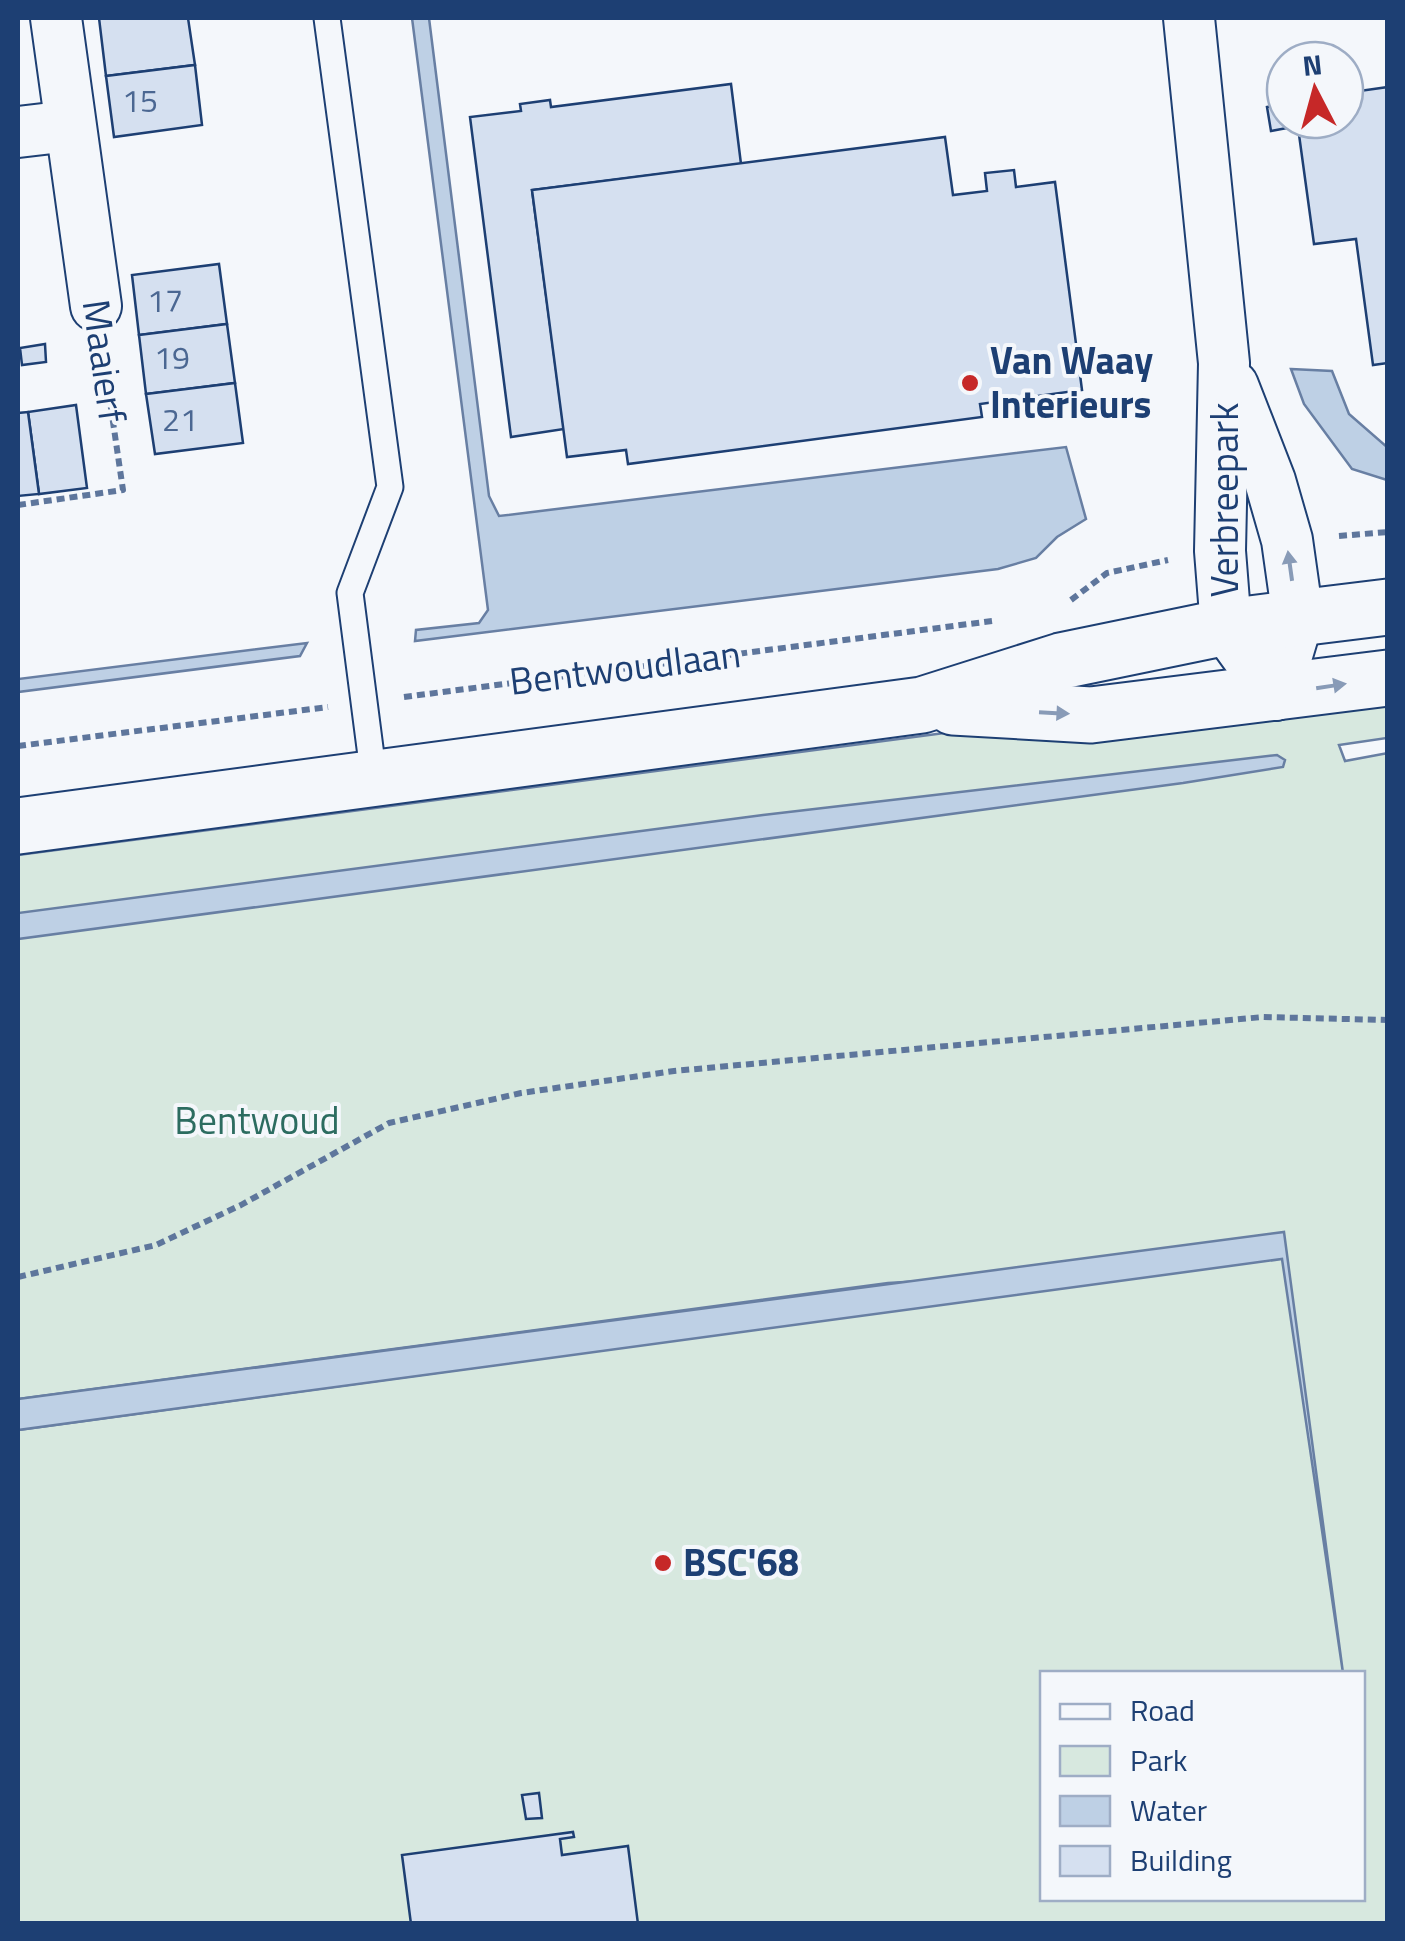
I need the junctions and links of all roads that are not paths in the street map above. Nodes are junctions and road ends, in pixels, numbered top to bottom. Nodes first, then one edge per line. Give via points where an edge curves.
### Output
1 (56, 18) edge
2 (327, 18) edge
3 (1189, 18) edge
4 (69, 126) junction
5 (18, 132) edge
6 (96, 306) road end
7 (1224, 363) junction
8 (1388, 607) edge
9 (1298, 618) junction
10 (1226, 627) junction
11 (1388, 678) edge
12 (1275, 695) junction
13 (922, 706) junction
14 (374, 778) junction
15 (18, 826) edge

1 - 4 street, Maaierf
2 - 14 lane via 390,487 350,593
3 - 7 street, Verbreepark
4 - 5 street
4 - 6 street, Maaierf
9 -> 7 street, Verbreepark via 1270,481
7 - 10 street, Verbreepark via 1220,551
8 - 9 main road, Bentwoudlaan
9 - 10 main road, Bentwoudlaan
9 - 12 street, Verbreepark
10 - 12 street, Verbreepark
10 - 13 main road, Bentwoudlaan via 1061,661
12 -> 11 main road, Bentwoudlaan
13 -> 12 main road, Bentwoudlaan via 1091,715
13 - 14 main road, Bentwoudlaan
14 - 15 main road, Bentwoudlaan

